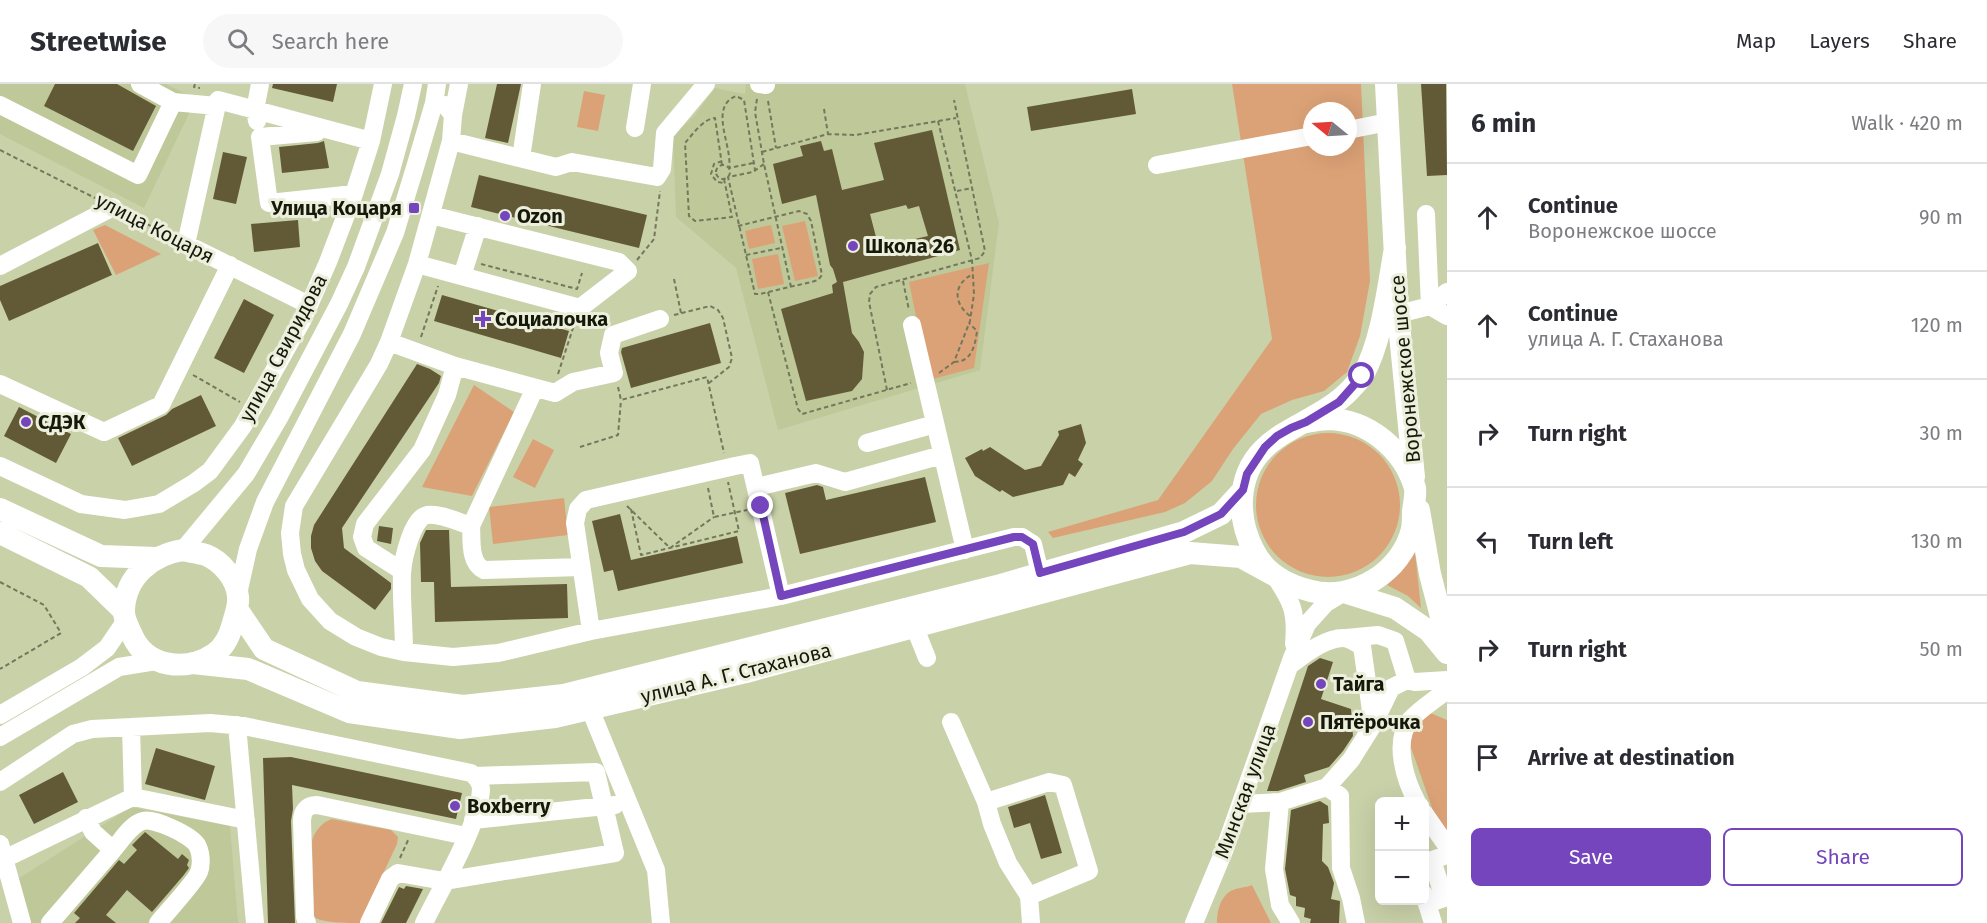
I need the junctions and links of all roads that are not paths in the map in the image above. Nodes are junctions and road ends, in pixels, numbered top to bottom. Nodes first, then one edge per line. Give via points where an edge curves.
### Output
1 (140, 84) edge
2 (260, 84) edge
3 (384, 84) edge
4 (413, 84) edge
5 (437, 84) edge
6 (459, 84) edge
7 (532, 84) edge
8 (642, 84) edge
9 (706, 84) edge
10 (1386, 84) edge
11 (173, 102) junction
12 (434, 103) junction
13 (0, 105) edge
14 (217, 106) junction
15 (255, 110) junction
16 (453, 115) junction
17 (1388, 122) junction
18 (635, 128) dead end
19 (1357, 128) edge
20 (330, 131) junction
21 (260, 137) junction
22 (1303, 138) edge
23 (372, 141) junction
24 (452, 141) junction
25 (521, 158) junction
26 (1157, 165) dead end
27 (354, 194) junction
28 (113, 207) road end
29 (1426, 214) dead end
30 (431, 215) junction
31 (478, 226) junction
32 (1395, 248) junction
33 (417, 264) junction
34 (230, 265) junction
35 (0, 266) edge
36 (464, 268) junction
37 (1447, 292) edge
38 (309, 305) junction
39 (1430, 306) junction
40 (1398, 314) junction
41 (1447, 316) edge
42 (660, 319) road end
43 (912, 325) road end
44 (388, 342) junction
45 (455, 366) junction
46 (0, 384) edge
47 (544, 390) junction
48 (1306, 422) junction
49 (935, 424) junction
50 (867, 443) dead end
51 (942, 455) junction
52 (0, 466) edge
53 (757, 487) junction
54 (1415, 489) junction
55 (1243, 490) junction
56 (0, 509) edge
57 (471, 526) junction
58 (0, 533) edge
59 (183, 550) junction
60 (964, 550) junction
61 (156, 558) junction
62 (581, 567) junction
63 (402, 571) junction
64 (1040, 573) junction
65 (1274, 575) junction
66 (1344, 592) junction
67 (781, 596) junction
68 (238, 602) junction
69 (125, 615) junction
70 (915, 628) junction
71 (591, 631) junction
72 (1344, 638) junction
73 (1447, 640) edge
74 (404, 652) junction
75 (1447, 654) edge
76 (927, 658) dead end
77 (156, 661) junction
78 (1291, 661) junction
79 (193, 663) junction
80 (1407, 680) junction
81 (1447, 680) edge
82 (1447, 690) edge
83 (590, 709) junction
84 (0, 715) edge
85 (951, 722) dead end
86 (237, 725) junction
87 (1373, 725) junction
88 (131, 727) junction
89 (0, 737) edge
90 (475, 776) junction
91 (0, 782) edge
92 (1327, 787) junction
93 (132, 796) junction
94 (1416, 797) edge
95 (986, 802) junction
96 (1280, 802) junction
97 (629, 804) junction
98 (1241, 804) junction
99 (605, 806) junction
100 (86, 818) junction
101 (1429, 819) edge
102 (246, 820) junction
103 (470, 828) junction
104 (1447, 846) edge
105 (113, 850) junction
106 (1, 855) edge
107 (1447, 855) edge
108 (444, 881) junction
109 (1029, 896) junction
110 (7, 897) edge
111 (1435, 899) edge
112 (22, 923) edge
113 (50, 923) edge
114 (158, 923) edge
115 (255, 923) edge
116 (307, 923) edge
117 (369, 923) edge
118 (424, 923) edge
119 (661, 923) edge
120 (1031, 923) edge
121 (1194, 923) edge
122 (1291, 923) edge
123 (1356, 923) edge
124 (1433, 923) edge

1 - 11 street
2 - 15 street
3 - 23 street, улица Свиридова
4 - 59 street, улица Свиридова via 390,174 339,304 246,474
5 - 12 street
6 - 16 street
7 - 25 street
8 - 18 street
9 - 25 street via 665,134 662,169 657,177 569,162 556,166
10 - 17 main road, Воронежское шоссе
11 - 13 street via 138,175
11 - 14 street
12 - 16 street via 445,105
12 - 68 street via 395,233 368,299 265,502 248,549
14 - 15 street via 218,100
14 - 34 street, улица Коцаря via 186,244
15 - 20 street
15 - 21 street
16 - 24 street
17 - 19 street
17 - 32 main road, Воронежское шоссе
20 - 21 street
20 - 23 street
21 - 27 street via 269,203
22 - 26 street
23 - 27 street, улица Свиридова
24 - 25 street
24 - 30 street
27 - 38 street, улица Свиридова
28 - 35 street
29 - 39 street
30 - 31 street
30 - 33 street
31 - 36 street
31 - 36 street via 619,262 628,271 580,308
32 - 40 main road, Воронежское шоссе
32 - 48 main road, Воронежское шоссе via 1380,329 1362,376 1339,402
33 - 36 street via 442,271
33 - 44 street
34 - 38 street, улица Коцаря
34 - 46 street via 161,405 104,432
37 - 39 street
38 - 52 street, улица Свиридова via 226,451 210,471 159,504 125,510 81,504
39 - 40 street
39 - 41 street
40 - 54 main road, Воронежское шоссе
42 - 47 street via 613,335 609,352 614,373 573,382 555,393
43 - 49 street
44 - 45 street
44 - 74 street via 379,364 294,506 290,533 302,585 330,621 356,637
45 - 47 street
45 - 63 street via 447,395 422,450 365,524 362,537 366,548
47 - 57 street
48 - 54 main road, Воронежское шоссе via 1351,422 1371,431 1389,444 1403,462
48 - 55 main road, Воронежское шоссе via 1265,447 1247,474
49 - 50 street
49 - 51 street
51 - 53 street via 845,482 816,472
51 - 60 street
53 - 62 street via 750,463 728,475 704,473 586,500 578,509 575,523
53 - 67 street
54 - 66 main road, Воронежское шоссе via 1412,529 1402,552 1387,571 1367,585
54 - 73 main road, Воронежское шоссе
55 - 64 main road, улица А. Г. Стаханова via 1221,514 1184,532
55 - 65 main road, Воронежское шоссе via 1241,513 1246,537
56 - 61 main road via 101,556
57 - 62 street via 476,564 484,570
57 - 63 street via 437,516 422,517 413,528
58 - 69 main road via 89,577
59 - 61 main road
59 - 68 main road via 207,556 227,570
60 - 64 street via 1022,537 1033,544
60 - 67 street
61 - 69 main road via 138,572 129,586
62 - 71 street
63 - 74 street
64 - 68 main road, улица А. Г. Стаханова via 564,695 463,706 357,693 264,649
65 - 66 main road, Воронежское шоссе via 1295,587 1319,593
65 - 70 main road, улица А. Г. Стаханова via 1241,557 1190,553
65 - 78 street via 1289,597 1296,623
66 - 75 main road, Воронежское шоссе via 1395,608 1429,631
66 - 78 street via 1326,603 1307,624
67 - 71 street
68 - 79 main road via 229,638 215,654
69 - 77 main road via 136,644
69 - 84 street via 107,648
70 - 76 street
70 - 83 main road, улица А. Г. Стаханова
71 - 74 street via 498,653 453,657
72 - 78 street
72 - 80 street via 1378,635 1395,641
72 - 87 street via 1362,646
77 - 79 main road via 176,666
77 - 89 street via 119,667
78 - 98 street, Минская улица
79 - 83 main road, улица А. Г. Стаханова via 248,669 348,712 460,728
80 - 81 street
80 - 87 street via 1391,688
82 - 94 street via 1410,721 1404,734 1404,769
83 - 97 street
85 - 95 street
86 - 88 street
86 - 90 street
86 - 102 street
87 - 92 street via 1351,760
88 - 91 street via 73,734
88 - 93 street
90 - 99 street via 596,772
90 - 103 street via 481,788
92 - 96 street
92 - 123 street via 1340,796 1341,868
93 - 100 street
93 - 102 street
95 - 109 street via 1008,863
95 - 109 street via 1049,782 1064,785 1089,871
96 - 98 street
96 - 122 street via 1274,869 1280,905
97 - 99 street
97 - 119 street via 656,870
98 - 121 street, Минская улица
99 - 103 street
99 - 108 street via 615,852
100 - 105 street via 93,832
100 - 106 street
101 - 104 street
102 - 115 street
103 - 108 street
103 - 116 street via 415,826 317,805 306,809 302,821
105 - 113 street
105 - 114 street via 136,824 151,820 196,843 201,855 199,873
106 - 110 street
107 - 111 street via 1432,860
108 - 117 street via 395,874
108 - 118 street
109 - 120 street
110 - 112 street
111 - 124 street

